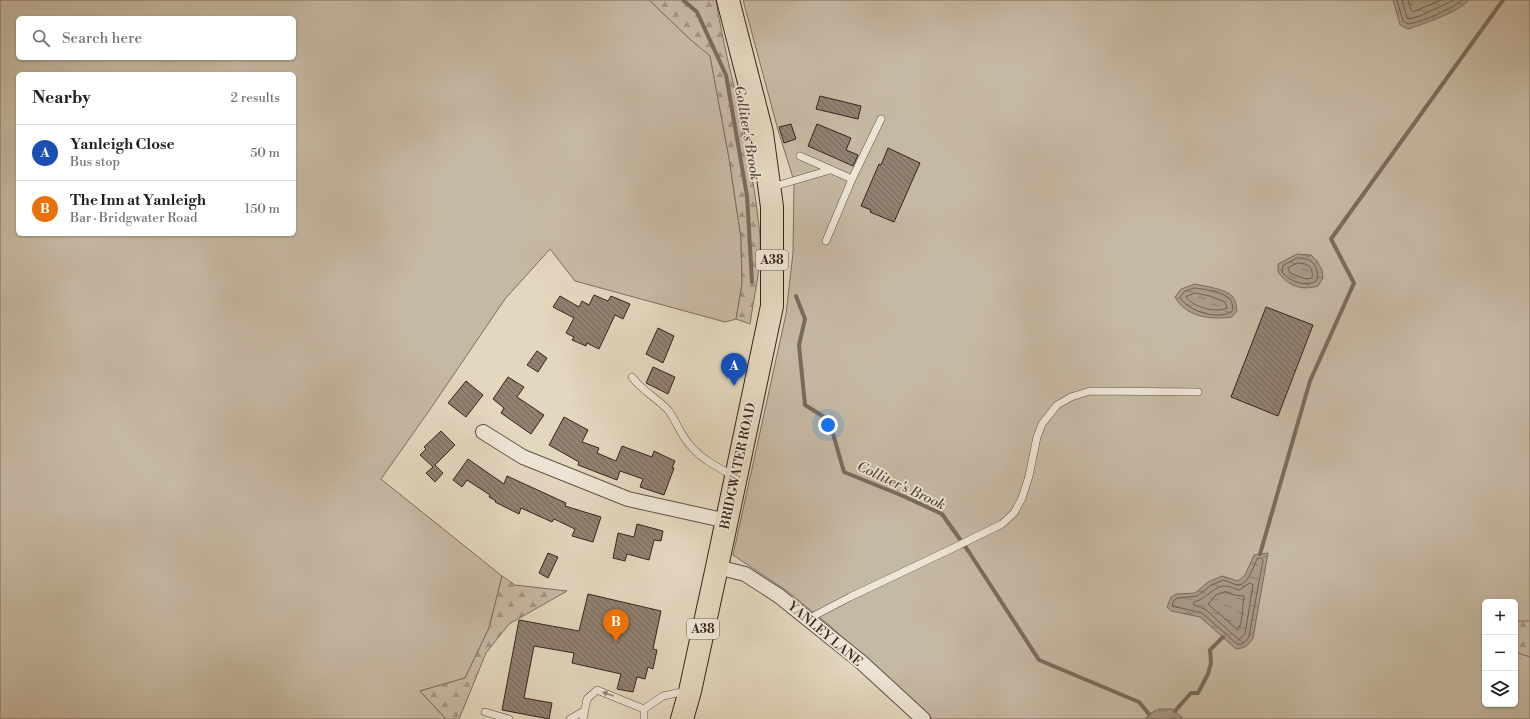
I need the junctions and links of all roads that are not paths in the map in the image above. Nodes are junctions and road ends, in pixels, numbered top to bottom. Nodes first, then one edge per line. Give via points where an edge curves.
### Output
1 (728, 0) edge
2 (882, 119) dead end
3 (800, 156) dead end
4 (830, 170) junction
5 (852, 179) junction
6 (770, 188) junction
7 (826, 241) dead end
8 (632, 377) dead end
9 (1198, 392) dead end
10 (484, 432) dead end
11 (736, 477) junction
12 (726, 521) junction
13 (717, 567) junction
14 (808, 619) junction
15 (690, 691) junction
16 (644, 709) junction
17 (584, 711) junction
18 (485, 712) dead end
19 (509, 719) edge
20 (570, 719) edge
21 (583, 719) edge
22 (644, 719) edge
23 (682, 719) edge
24 (923, 719) edge

1 - 6 highway, BRIDGWATER ROAD / A38 via 762,133
2 - 5 lane
3 - 4 lane
4 - 5 lane
4 - 6 lane
5 - 7 lane
6 - 11 highway, BRIDGWATER ROAD / A38 via 772,306
8 - 11 lane via 668,410 688,443 702,458
9 - 14 lane via 1090,391 1057,404 1042,424 1037,437 1022,498 1014,513 1002,524
10 - 12 street via 523,457 628,499
11 - 12 highway, BRIDGWATER ROAD / A38
12 - 13 highway, BRIDGWATER ROAD / A38
13 - 14 street, YANLEY LANE via 745,574
13 - 15 highway, BRIDGWATER ROAD / A38
14 - 24 street, YANLEY LANE
15 - 16 lane via 663,696
15 - 23 highway, BRIDGWATER ROAD / A38
16 -> 17 lane via 597,690 587,699
16 - 22 lane
17 - 20 lane
17 - 21 lane
18 - 19 lane

